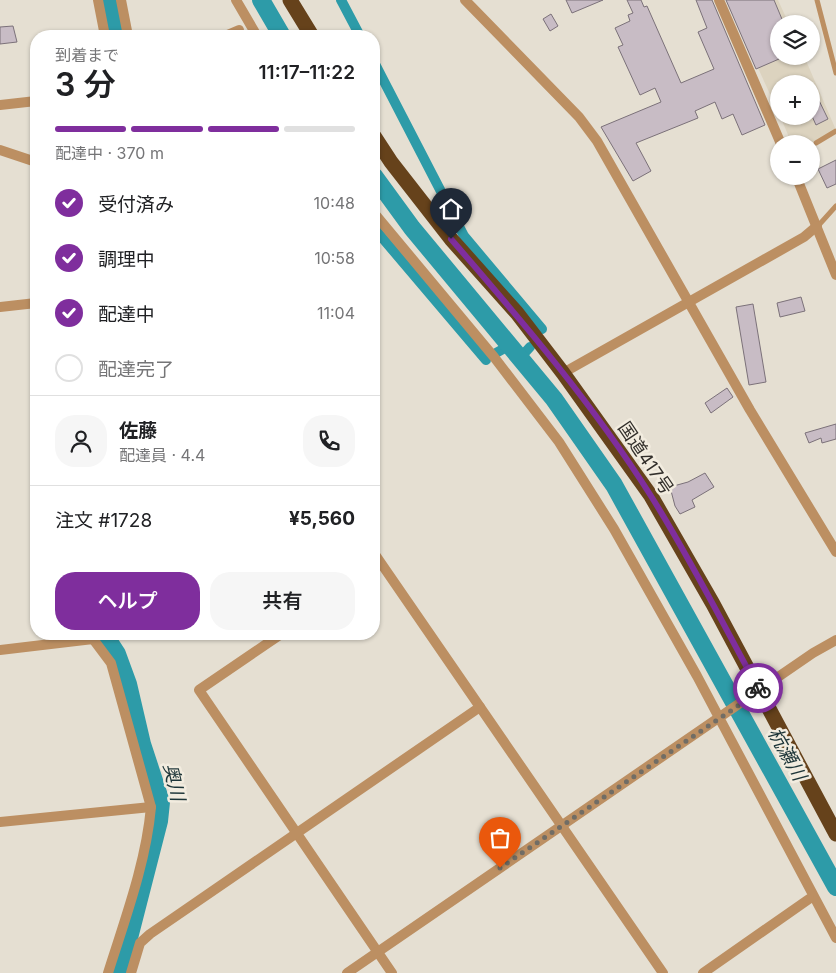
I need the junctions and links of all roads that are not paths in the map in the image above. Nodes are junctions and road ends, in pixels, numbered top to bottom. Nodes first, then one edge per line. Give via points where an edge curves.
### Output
1 (98, 0) edge
2 (121, 0) edge
3 (236, 0) edge
4 (290, 0) edge
5 (465, 0) edge
6 (719, 0) edge
7 (817, 0) edge
8 (105, 30) edge
9 (127, 30) edge
10 (254, 30) edge
11 (308, 30) edge
12 (836, 73) edge
13 (30, 102) edge
14 (0, 105) edge
15 (836, 131) edge
16 (778, 135) edge
17 (820, 141) edge
18 (380, 145) edge
19 (0, 150) edge
20 (30, 160) edge
21 (800, 185) edge
22 (836, 206) edge
23 (380, 220) edge
24 (817, 226) junction
25 (836, 274) edge
26 (688, 303) junction
27 (30, 304) edge
28 (0, 307) edge
29 (563, 373) junction
30 (836, 552) edge
31 (380, 570) edge
32 (66, 640) edge
33 (95, 640) edge
34 (272, 640) edge
35 (836, 640) edge
36 (0, 650) edge
37 (753, 695) junction
38 (480, 707) junction
39 (720, 717) junction
40 (151, 807) junction
41 (0, 822) edge
42 (561, 826) junction
43 (297, 832) junction
44 (836, 834) edge
45 (810, 899) dead end
46 (836, 938) edge
47 (378, 952) junction
48 (108, 973) edge
49 (132, 973) edge
50 (347, 973) edge
51 (392, 973) edge
52 (663, 973) edge
53 (703, 973) edge

1 - 8 street
2 - 9 street
3 - 10 street
4 - 11 highway
5 - 26 street via 591,133
6 - 16 street
7 - 12 lane
13 - 14 street
15 - 17 lane
18 - 29 highway, 国道417号 via 451,239 517,313
19 - 20 street
21 - 24 street
22 - 24 lane
23 - 39 street via 494,357 559,442 614,529
24 - 25 street
24 - 26 street via 804,237
26 - 29 street
26 - 30 street
27 - 28 street
29 - 37 highway, 国道417号 via 651,496 713,604
31 - 38 street
32 - 36 street
33 - 40 street via 111,663
34 - 43 street via 199,690
35 - 37 street
37 - 39 street
37 - 44 highway, 国道417号
38 - 42 street
38 - 43 street
39 - 42 street
39 - 46 street
40 - 41 street
40 - 48 street via 150,825 134,893
42 - 47 street
42 - 52 street
43 - 47 street
43 - 49 street via 150,934 140,943
45 - 53 street
47 - 50 street
47 - 51 street

